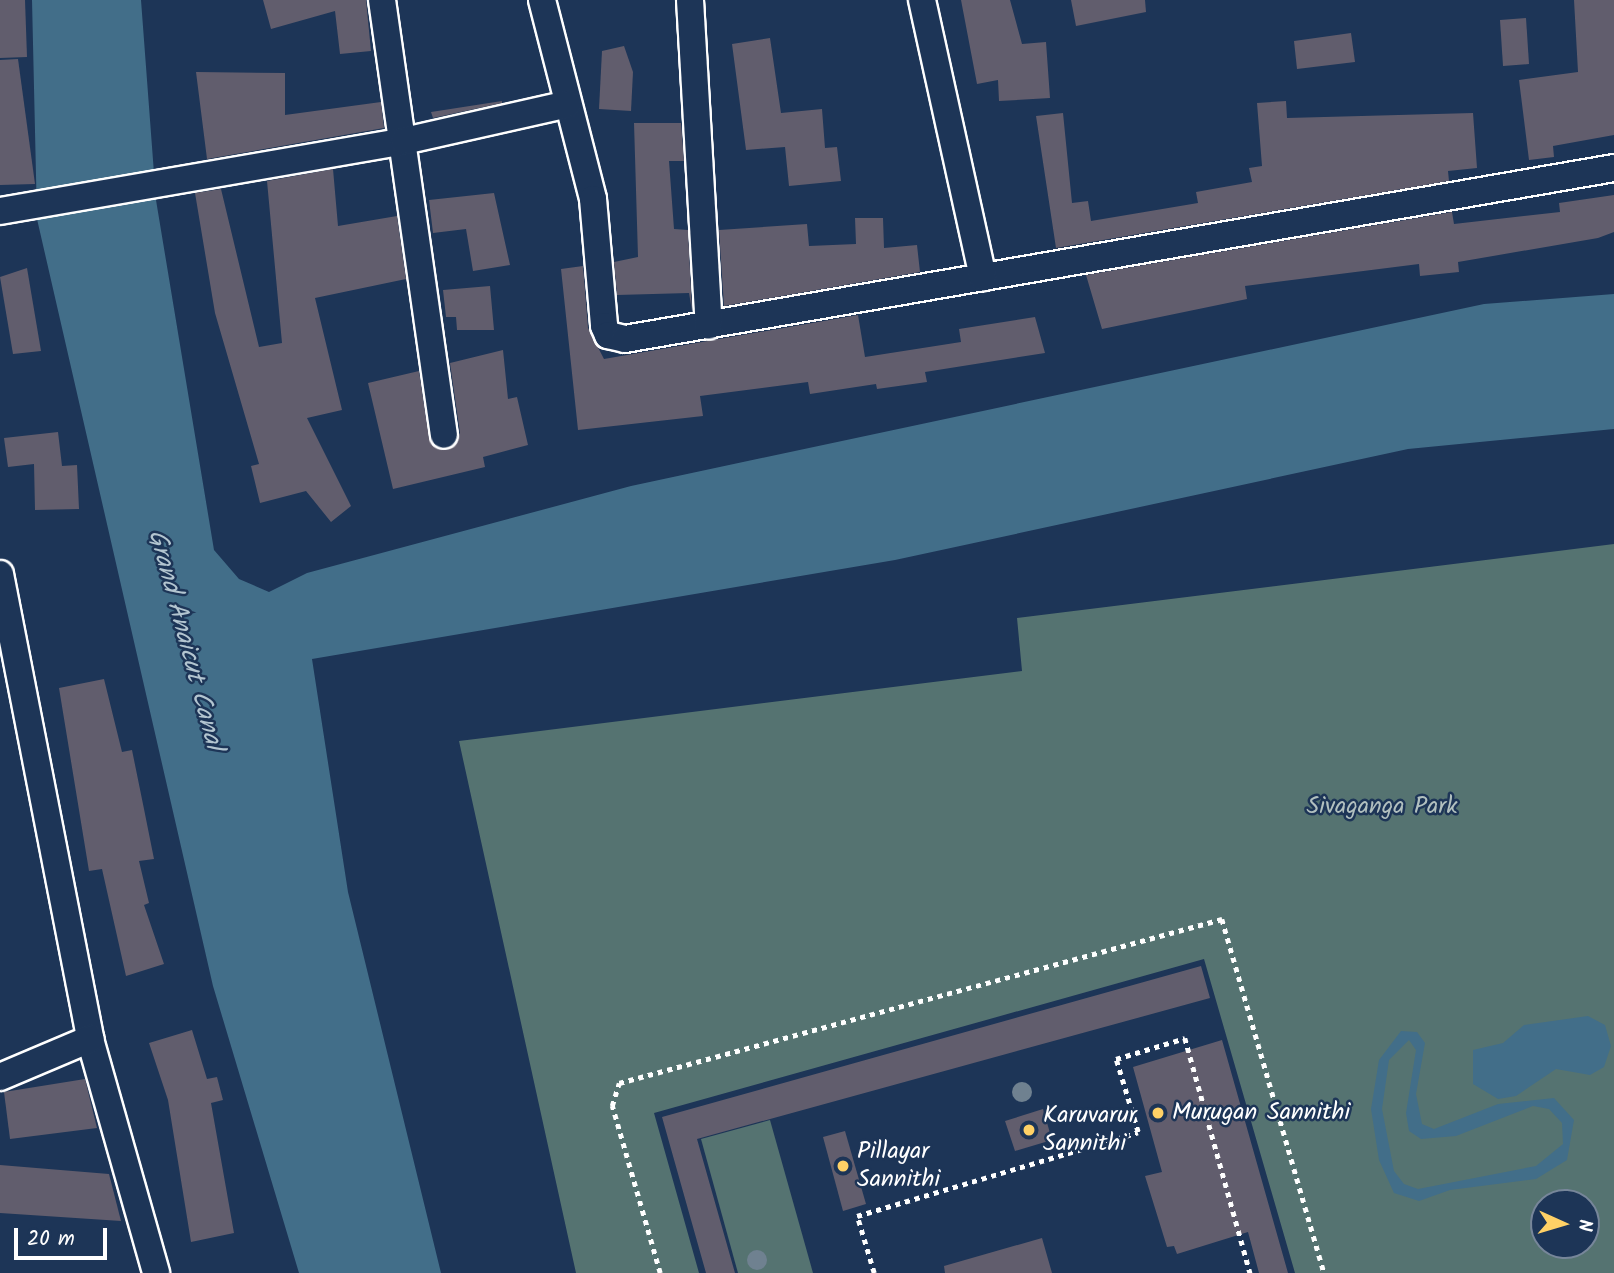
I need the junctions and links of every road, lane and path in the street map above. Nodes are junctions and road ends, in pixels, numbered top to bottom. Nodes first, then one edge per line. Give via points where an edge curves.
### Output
1 (382, 0) edge
2 (542, 0) edge
3 (690, 0) edge
4 (922, 0) edge
5 (568, 104) junction
6 (404, 141) junction
7 (1614, 168) edge
8 (7, 210) edge
9 (983, 277) junction
10 (709, 325) junction
11 (444, 435) dead end
12 (0, 574) edge
13 (5, 615) edge
14 (90, 1039) junction
15 (0, 1077) edge
16 (156, 1273) edge
17 (660, 1273) edge
18 (874, 1273) edge
19 (1249, 1273) edge
20 (1324, 1273) edge

1 - 6 street
2 - 5 street
3 - 10 street
4 - 9 street
5 - 6 street
5 - 10 street via 593,200 608,335 625,339
6 - 8 street
6 - 11 street
7 - 9 street
9 - 10 street
12 - 13 street
13 - 14 street
14 - 15 street
14 - 16 street
17 - 20 path via 612,1106 619,1083 1222,919
18 - 19 path via 857,1216 1138,1132 1116,1059 1185,1038

